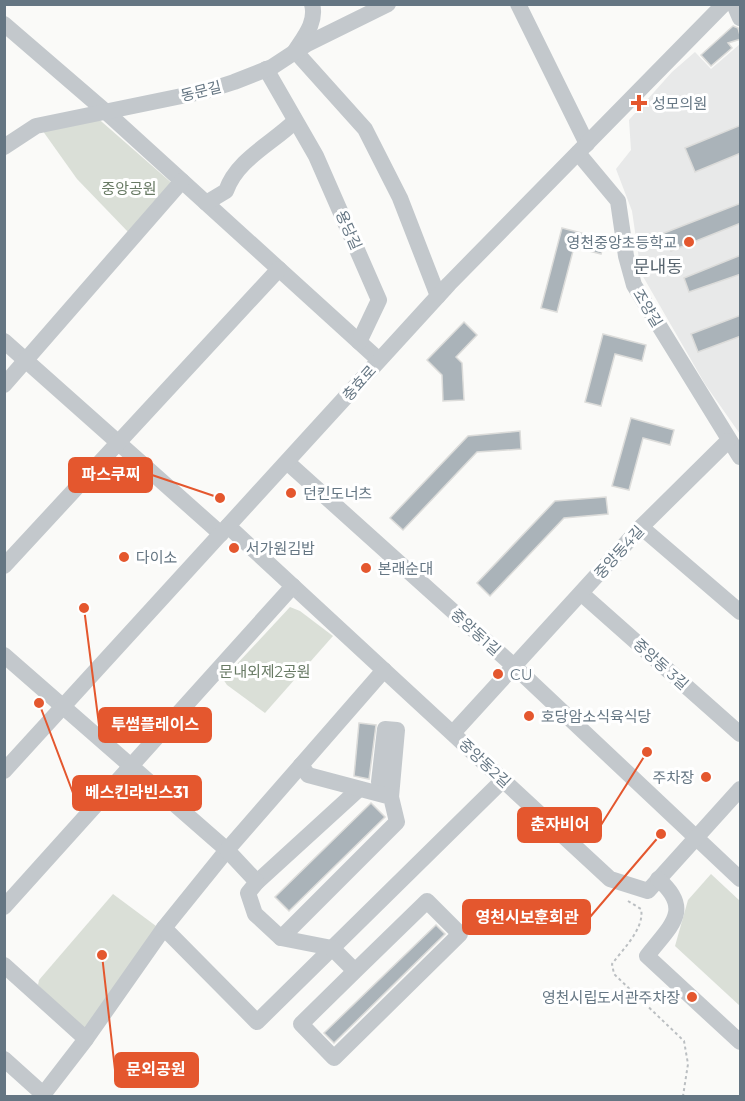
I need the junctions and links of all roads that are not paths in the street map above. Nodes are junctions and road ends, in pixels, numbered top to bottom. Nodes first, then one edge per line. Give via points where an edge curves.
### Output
1 (312, 4) edge
2 (388, 4) edge
3 (518, 4) edge
4 (724, 4) edge
5 (734, 4) edge
6 (741, 18) edge
7 (4, 24) edge
8 (295, 51) junction
9 (266, 69) junction
10 (105, 111) junction
11 (295, 121) junction
12 (4, 147) edge
13 (582, 149) junction
14 (182, 181) junction
15 (206, 203) junction
16 (279, 269) junction
17 (438, 296) junction
18 (4, 341) edge
19 (359, 342) junction
20 (26, 360) junction
21 (379, 360) junction
22 (4, 385) edge
23 (728, 441) junction
24 (118, 442) junction
25 (741, 457) edge
26 (286, 462) junction
27 (641, 527) junction
28 (224, 530) junction
29 (4, 566) edge
30 (294, 586) junction
31 (582, 594) junction
32 (741, 612) edge
33 (4, 655) edge
34 (515, 668) junction
35 (384, 670) junction
36 (63, 707) junction
37 (453, 733) junction
38 (741, 734) edge
39 (301, 765) junction
40 (130, 768) junction
41 (4, 771) edge
42 (503, 780) junction
43 (379, 782) dead end
44 (359, 789) junction
45 (741, 789) edge
46 (391, 797) junction
47 (695, 838) junction
48 (227, 850) junction
49 (658, 879) junction
50 (741, 879) edge
51 (257, 882) junction
52 (4, 907) edge
53 (164, 928) junction
54 (280, 938) junction
55 (332, 948) junction
56 (4, 965) edge
57 (355, 971) junction
58 (86, 1039) junction
59 (741, 1042) edge
60 (4, 1059) edge
61 (43, 1096) edge

1 - 8 street via 312,23
2 - 8 street, 동문길
3 - 13 street, 조양길
4 - 13 street, 충효로
5 - 6 street
7 - 10 street
8 - 9 street, 동문길
8 - 17 street via 366,129 400,198
9 - 10 street, 동문길 via 206,91
9 - 11 street, 용당길
10 - 12 street, 동문길 via 36,126
10 - 14 street
11 - 15 street via 256,151 229,180 226,190
11 - 19 street, 용당길 via 316,156 379,300
13 - 17 street, 충효로
13 - 23 street, 조양길 via 618,201 634,285
14 - 15 street
14 - 20 street
15 - 16 street
16 - 19 street
16 - 24 street
17 - 21 street, 충효로
18 - 20 street, 중앙동2길
19 - 21 street
20 - 22 street
20 - 24 street, 중앙동2길
21 - 26 street, 충효로
23 - 25 street, 조양길
23 - 27 street, 중앙동4길
24 - 28 street, 중앙동2길
24 - 29 street
26 - 28 street, 충효로
26 - 34 street, 중앙동1길
27 - 31 street, 중앙동4길
27 - 32 street
28 - 30 street, 중앙동2길
28 - 36 street, 충효로
30 - 35 street, 중앙동2길
30 - 40 street
31 - 34 street, 중앙동4길
31 - 38 street, 중앙동 3길
33 - 36 street
34 - 37 street, 중앙동4길
34 - 47 street, 중앙동1길
35 - 37 street, 중앙동2길
35 - 39 street
36 - 40 street
36 - 41 street, 충효로
37 - 42 street, 중앙동2길
39 - 44 street via 308,775
39 - 48 street
40 - 48 street
40 - 52 street
42 - 49 street, 중앙동2길 via 610,879 648,891
42 - 55 street
43 - 46 street via 385,729 397,730
44 - 46 street
44 - 51 street
45 - 47 street
46 - 54 street via 397,822
47 - 49 street
47 - 50 street, 중앙동1길
48 - 51 street
48 - 53 street
49 - 59 street via 672,891 678,903 670,925 647,956
51 - 54 street via 248,893 255,914
53 - 55 street via 257,1022
53 - 58 street
54 - 55 street
55 - 57 street
56 - 58 street
57 - 57 street via 301,1024 334,1058 460,934 427,901
58 - 61 street
60 - 61 street

